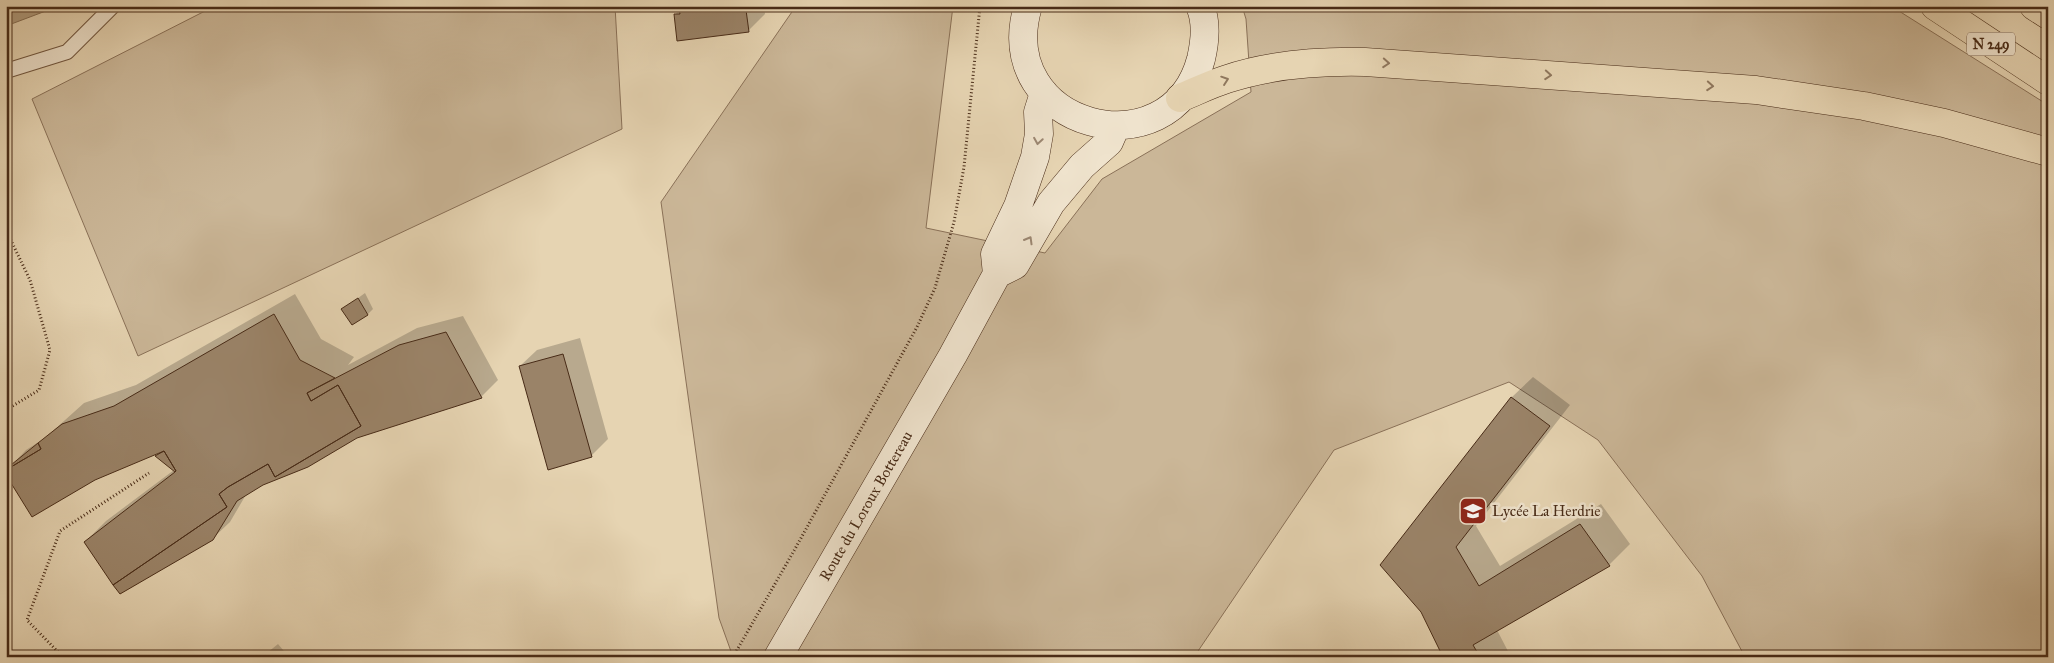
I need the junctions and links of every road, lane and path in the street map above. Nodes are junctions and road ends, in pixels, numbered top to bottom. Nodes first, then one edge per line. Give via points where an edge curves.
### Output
1 (113, 6) edge
2 (980, 6) edge
3 (1028, 6) edge
4 (1200, 6) edge
5 (1935, 6) edge
6 (2034, 6) edge
7 (2048, 15) edge
8 (6, 71) edge
9 (2048, 81) edge
10 (1044, 93) junction
11 (1180, 98) junction
12 (1116, 126) junction
13 (2048, 152) edge
14 (6, 230) edge
15 (997, 274) junction
16 (6, 410) edge
17 (149, 474) dead end
18 (63, 657) edge
19 (732, 657) edge
20 (778, 657) edge

1 - 8 lane via 66,52
2 - 19 path via 964,167 954,222 935,288 795,549
3 - 10 main road via 1023,46 1030,71
4 - 11 main road via 1205,42 1197,72
5 - 9 highway, N 249
6 - 7 highway
10 - 12 main road via 1064,111 1089,123
10 -> 15 main road via 1038,112 1035,157 1018,206 995,254
11 - 12 main road via 1162,113 1140,122
11 -> 13 highway via 1226,79 1263,69 1324,61 1365,62 1756,90 1944,123
15 -> 12 main road via 1015,265 1051,203 1082,166 1109,142
14 - 16 path via 30,280 50,350 38,390
15 - 20 main road, Route du Loroux Bottereau
17 - 18 path via 60,531 27,620

